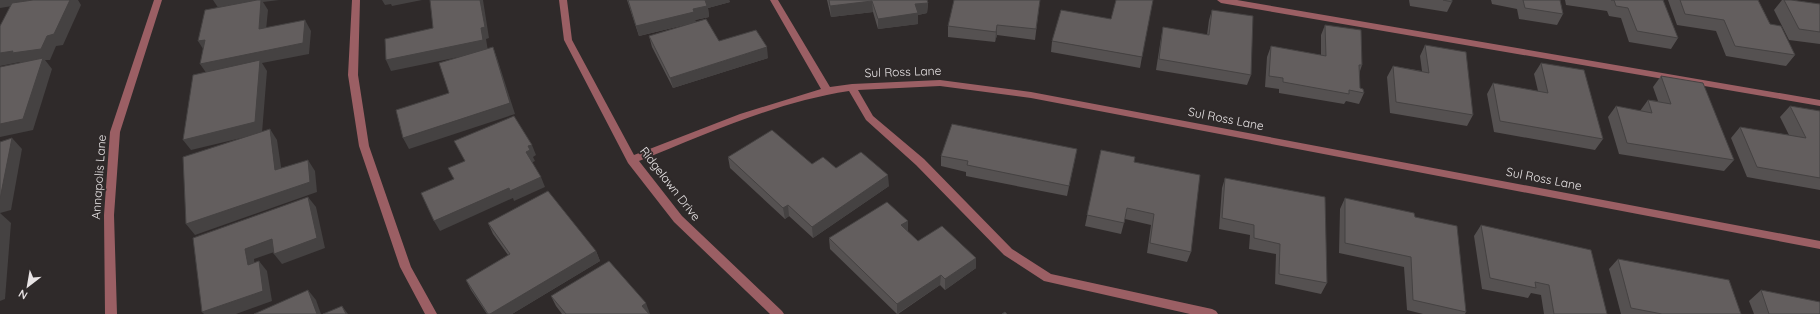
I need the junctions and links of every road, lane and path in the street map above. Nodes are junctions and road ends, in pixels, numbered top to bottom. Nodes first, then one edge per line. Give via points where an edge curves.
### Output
1 (158, 0) edge
2 (356, 0) edge
3 (563, 0) edge
4 (774, 0) edge
5 (1221, 0) edge
6 (852, 87) junction
7 (827, 91) junction
8 (1820, 102) edge
9 (632, 160) junction
10 (1820, 245) edge
11 (110, 314) edge
12 (431, 314) edge
13 (778, 314) edge
14 (1212, 314) edge

1 - 11 street, Annapolis Lane via 115,132 109,215
2 - 12 street via 352,75 364,146 406,267
3 - 9 street, Ridgelawn Drive via 568,40
4 - 7 street
5 - 8 street
6 - 7 street, Sul Ross Lane
6 - 10 street, Sul Ross Lane via 940,83 1031,95
6 - 14 street via 869,118 920,162 1008,252 1048,278
7 - 9 street, Sul Ross Lane via 744,116
9 - 13 street, Ridgelawn Drive via 678,219

